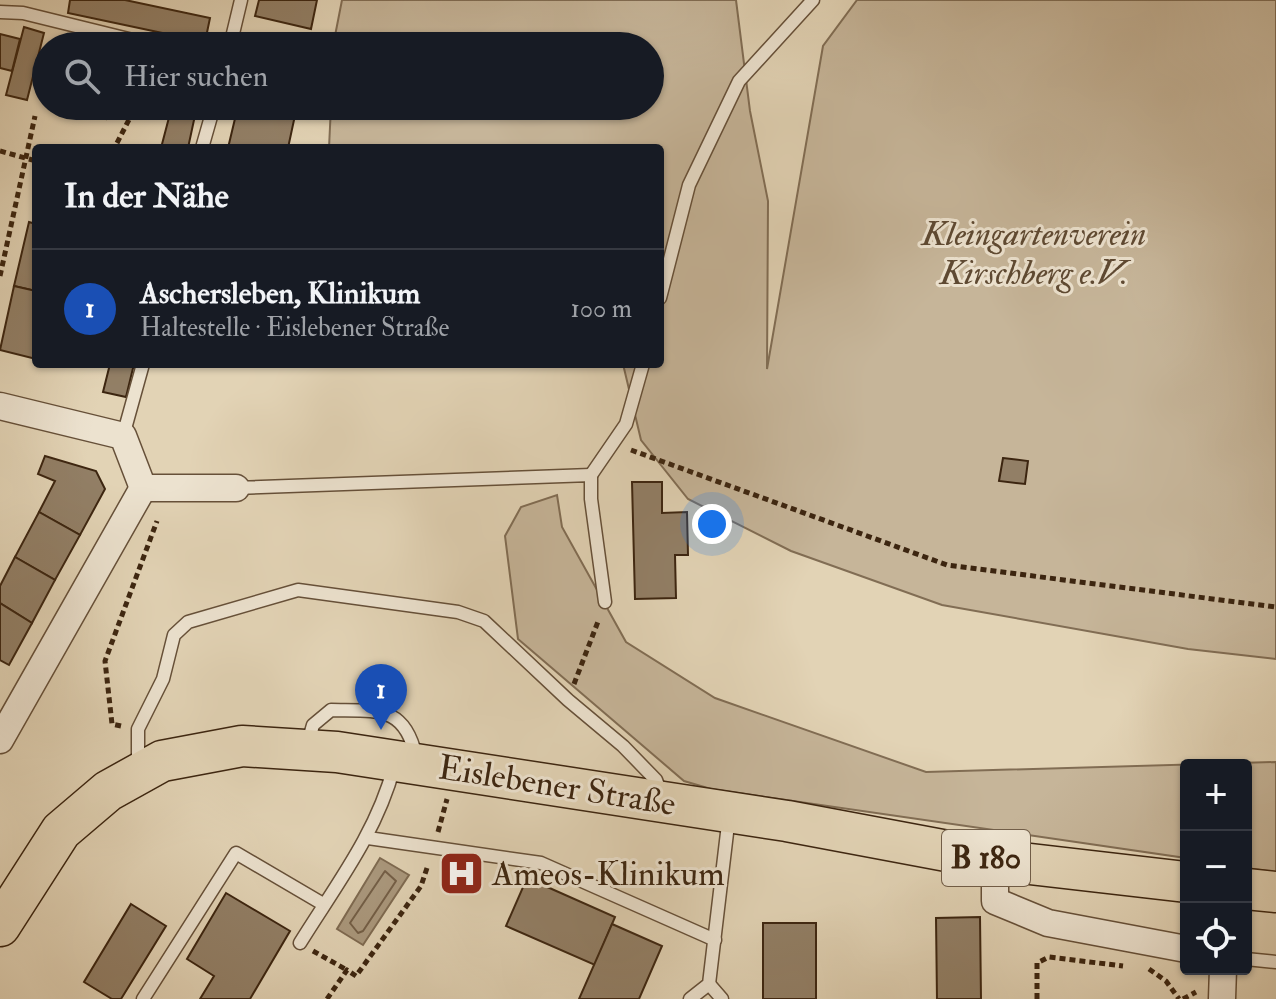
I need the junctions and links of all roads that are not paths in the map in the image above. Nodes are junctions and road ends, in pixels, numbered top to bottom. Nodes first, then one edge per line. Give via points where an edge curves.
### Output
1 (241, 0) edge
2 (813, 0) edge
3 (24, 7) edge
4 (0, 12) edge
5 (108, 32) edge
6 (233, 32) edge
7 (210, 120) edge
8 (203, 144) edge
9 (664, 282) edge
10 (142, 368) edge
11 (642, 368) edge
12 (0, 406) edge
13 (123, 436) junction
14 (591, 475) junction
15 (143, 488) junction
16 (236, 488) joint
17 (605, 602) road end
18 (0, 740) edge
19 (422, 765) junction
20 (138, 771) junction
21 (664, 803) junction
22 (730, 812) junction
23 (368, 838) junction
24 (995, 860) junction
25 (1180, 881) edge
26 (1252, 890) edge
27 (1276, 892) edge
28 (323, 904) junction
29 (0, 926) edge
30 (715, 940) junction
31 (300, 943) road end
32 (1180, 948) edge
33 (1252, 960) edge
34 (1276, 962) edge
35 (1223, 975) edge
36 (709, 984) junction
37 (143, 999) edge
38 (690, 999) edge
39 (722, 999) edge
40 (1222, 999) edge

1 - 6 lane
2 - 9 lane via 739,81 689,185
3 - 4 lane
3 - 5 lane
7 - 8 lane
10 - 13 lane
11 - 14 lane via 626,424
12 - 13 street
13 - 15 street
14 - 16 lane
14 - 17 lane
15 - 16 street
15 - 18 street
19 - 20 main road, Eislebener Straße / B 180 via 307,748 218,748
19 - 21 main road, Eislebener Straße / B 180
19 - 23 lane via 384,804
20 - 21 lane via 138,729 163,679 174,635 188,622 298,590 458,612 484,621 623,746 656,780
20 - 29 main road, Eislebener Straße / B 180 via 61,831
21 - 22 main road, Eislebener Straße / B 180
22 - 24 main road, Eislebener Straße / B 180
22 - 30 lane
23 - 28 lane
23 - 30 lane via 541,863
24 - 25 main road, Eislebener Straße / B 180
24 - 32 street via 995,901 1048,923
26 - 27 main road
28 - 31 lane
28 - 37 lane via 236,853
30 - 36 lane
33 - 34 lane
35 - 40 street
36 - 38 lane
36 - 39 lane

